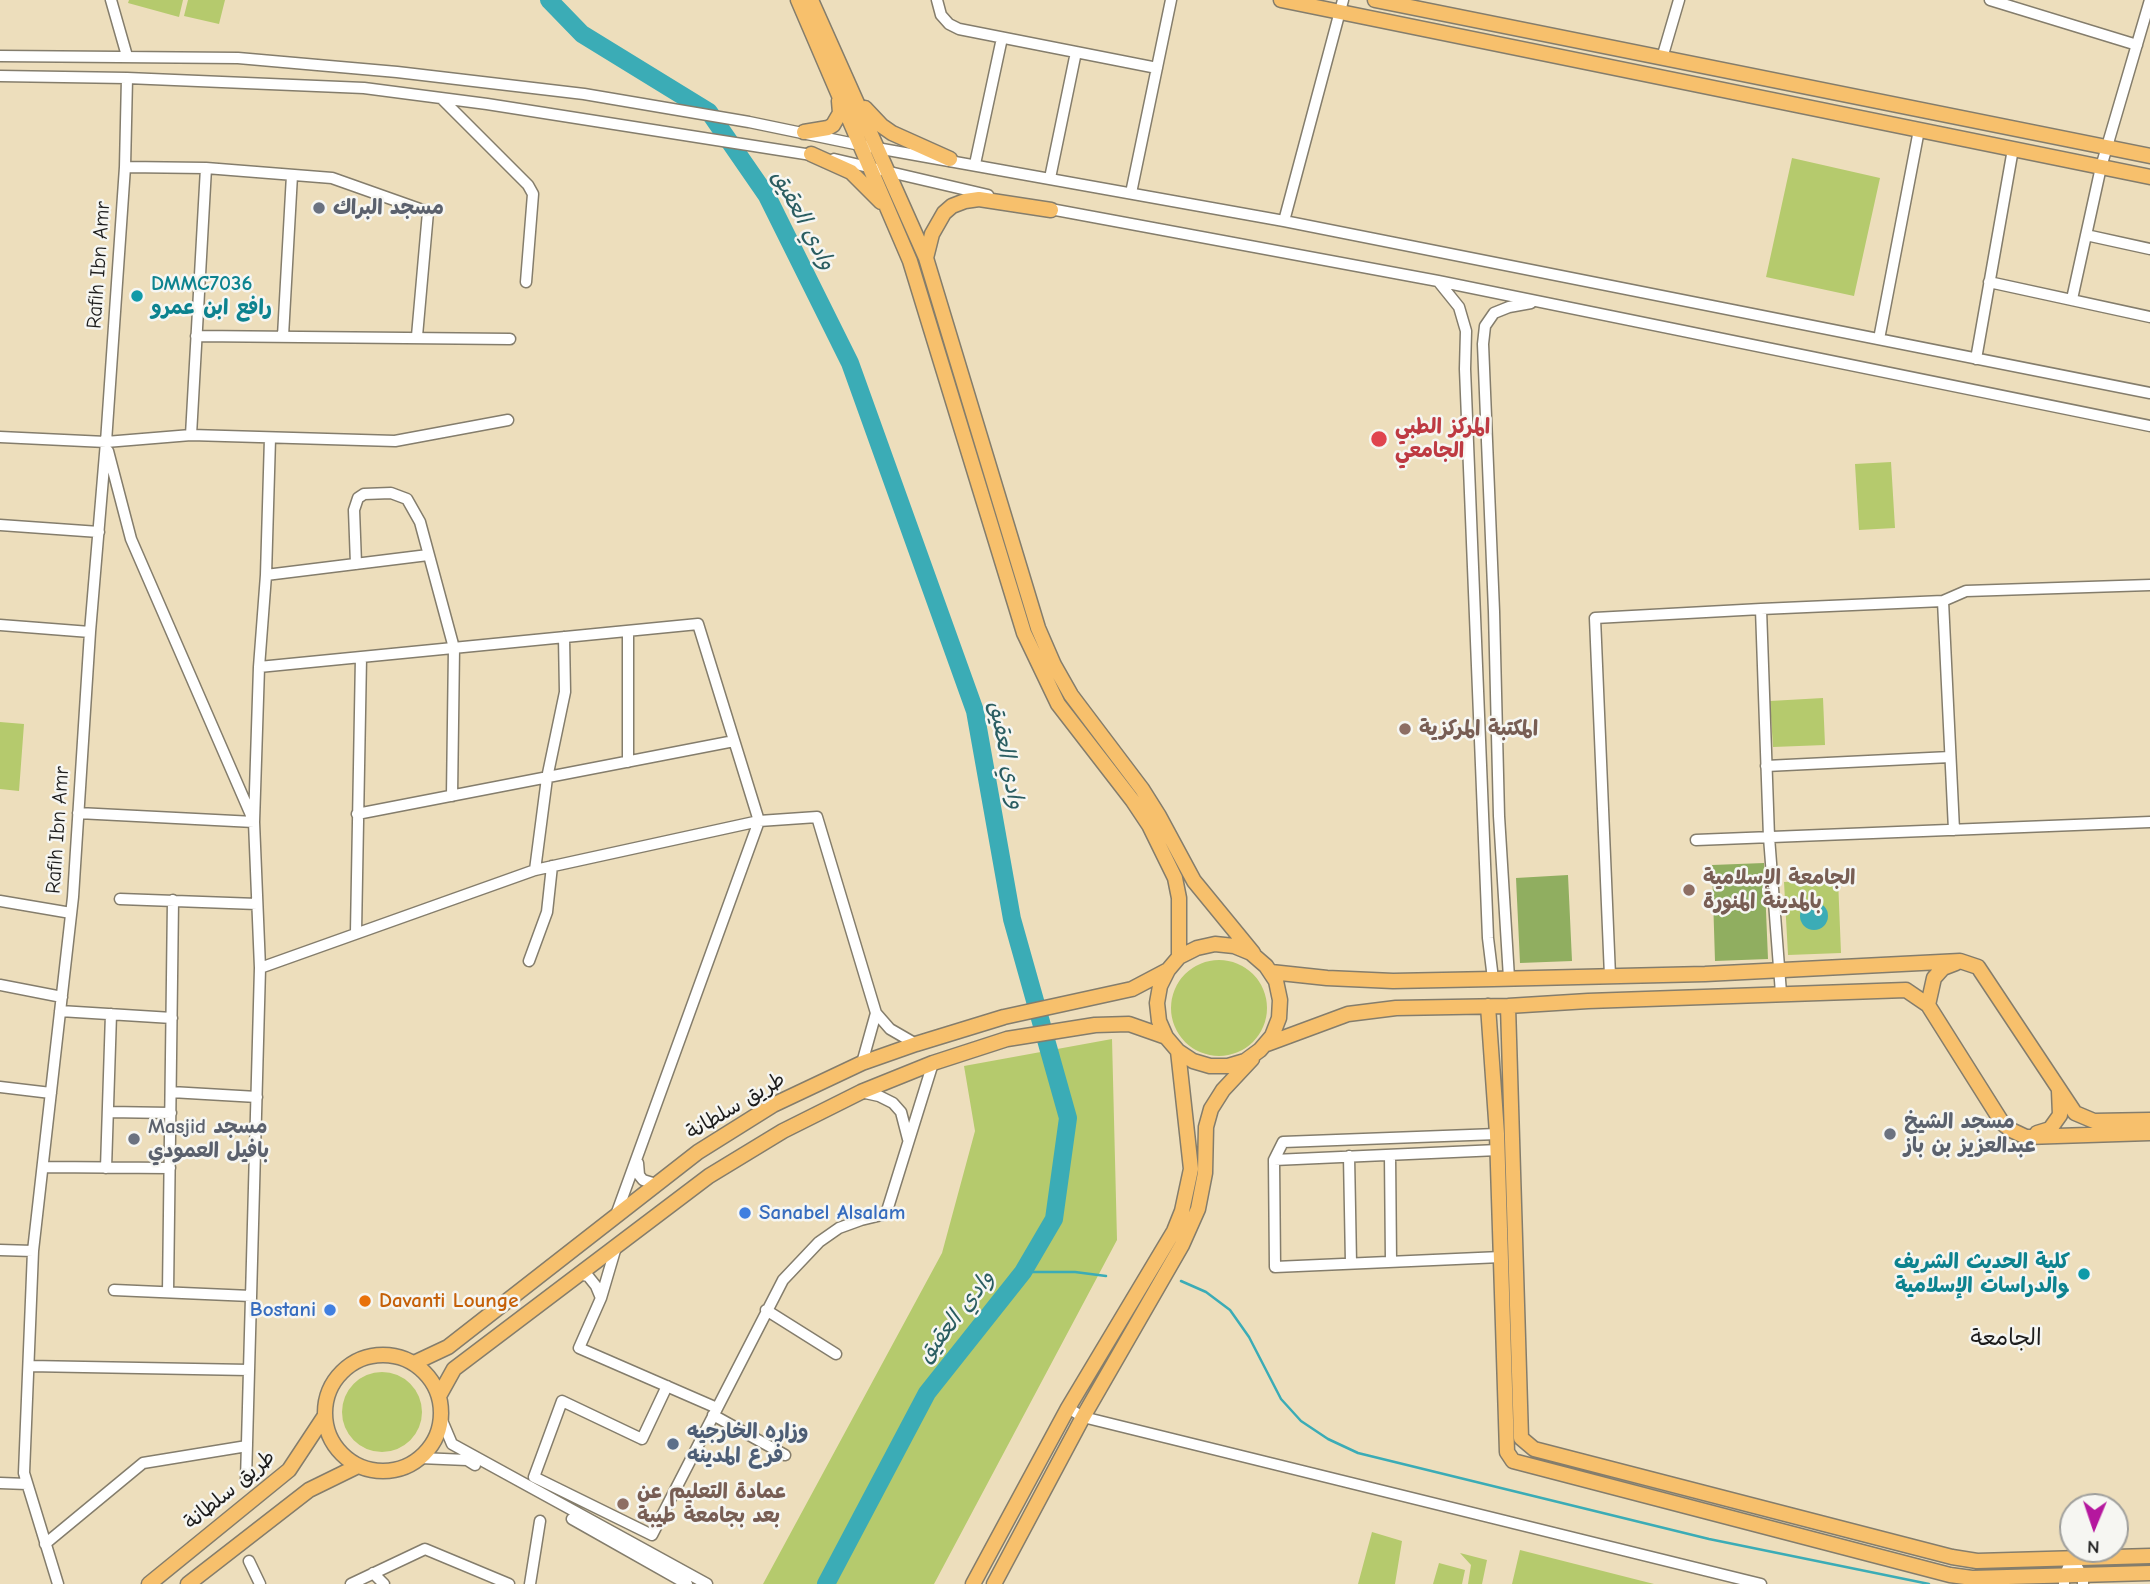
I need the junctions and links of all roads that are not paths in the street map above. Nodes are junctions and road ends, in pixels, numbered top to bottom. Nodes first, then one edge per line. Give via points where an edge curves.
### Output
1 (111, 0) edge
2 (798, 0) edge
3 (811, 0) edge
4 (937, 0) edge
5 (1171, 0) edge
6 (1281, 0) edge
7 (1375, 0) edge
8 (1679, 0) edge
9 (1990, 0) edge
10 (2150, 0) edge
11 (1340, 6) edge
12 (1002, 38) junction
13 (2137, 45) junction
14 (1076, 52) junction
15 (127, 56) junction
16 (0, 57) edge
17 (1662, 58) junction
18 (1157, 68) junction
19 (0, 76) edge
20 (127, 78) junction
21 (842, 86) junction
22 (441, 98) junction
23 (1919, 130) junction
24 (803, 132) junction
25 (860, 145) junction
26 (2107, 147) junction
27 (878, 148) junction
28 (2014, 149) junction
29 (811, 154) junction
30 (2150, 156) edge
31 (950, 159) junction
32 (975, 164) junction
33 (125, 167) junction
34 (206, 167) junction
35 (2101, 167) junction
36 (870, 168) junction
37 (889, 173) junction
38 (292, 175) junction
39 (2150, 177) edge
40 (1051, 178) junction
41 (1131, 193) junction
42 (1051, 210) junction
43 (1284, 221) junction
44 (899, 232) junction
45 (2086, 235) junction
46 (2150, 249) edge
47 (926, 258) junction
48 (1438, 281) junction
49 (527, 282) dead end
50 (1989, 282) junction
51 (2072, 299) junction
52 (1540, 302) junction
53 (2150, 317) edge
54 (196, 336) junction
55 (283, 336) junction
56 (417, 336) junction
57 (510, 339) dead end
58 (1879, 339) junction
59 (1976, 359) junction
60 (1465, 369) junction
61 (1484, 370) junction
62 (2150, 393) edge
63 (508, 420) dead end
64 (2150, 426) edge
65 (191, 435) junction
66 (0, 436) edge
67 (270, 438) junction
68 (106, 442) junction
69 (0, 525) edge
70 (99, 532) junction
71 (428, 555) junction
72 (356, 564) junction
73 (266, 575) junction
74 (2150, 585) edge
75 (1943, 601) junction
76 (1761, 610) junction
77 (0, 625) edge
78 (628, 631) junction
79 (90, 632) junction
80 (564, 637) junction
81 (454, 648) junction
82 (361, 657) junction
83 (259, 667) junction
84 (734, 741) junction
85 (1950, 757) junction
86 (628, 762) junction
87 (1766, 765) junction
88 (547, 778) junction
89 (452, 796) junction
90 (78, 814) junction
91 (357, 814) junction
92 (759, 821) junction
93 (254, 822) junction
94 (2150, 822) edge
95 (1954, 830) junction
96 (1769, 837) junction
97 (1696, 840) dead end
98 (552, 866) junction
99 (535, 870) junction
100 (120, 899) dead end
101 (173, 900) junction
102 (0, 901) edge
103 (257, 904) junction
104 (71, 913) junction
105 (356, 932) junction
106 (1179, 957) junction
107 (1259, 960) junction
108 (529, 961) dead end
109 (1960, 961) junction
110 (1836, 967) junction
111 (260, 968) junction
112 (1168, 970) junction
113 (1779, 971) junction
114 (1271, 972) junction
115 (1610, 976) junction
116 (1546, 977) junction
117 (1509, 978) junction
118 (1493, 979) junction
119 (0, 985) edge
120 (1837, 992) junction
121 (1781, 993) junction
122 (62, 996) junction
123 (1546, 1003) junction
124 (1928, 1005) junction
125 (1488, 1006) junction
126 (1508, 1006) junction
127 (60, 1011) junction
128 (876, 1013) junction
129 (111, 1014) junction
130 (172, 1018) junction
131 (1166, 1037) junction
132 (916, 1044) junction
133 (1264, 1047) junction
134 (1178, 1051) junction
135 (862, 1063) junction
136 (933, 1063) junction
137 (0, 1087) edge
138 (2059, 1091) junction
139 (171, 1092) junction
140 (861, 1092) junction
141 (51, 1093) junction
142 (257, 1097) junction
143 (107, 1112) junction
144 (171, 1114) junction
145 (2150, 1119) edge
146 (2150, 1133) edge
147 (1497, 1134) junction
148 (2026, 1137) junction
149 (908, 1142) junction
150 (1498, 1150) junction
151 (1390, 1155) junction
152 (638, 1156) junction
153 (1349, 1156) junction
154 (1274, 1160) junction
155 (43, 1167) junction
156 (106, 1168) junction
157 (170, 1168) junction
158 (656, 1184) junction
159 (616, 1215) junction
160 (616, 1247) junction
161 (0, 1250) edge
162 (33, 1251) junction
163 (1501, 1256) junction
164 (1391, 1261) junction
165 (1350, 1263) junction
166 (578, 1274) junction
167 (114, 1290) dead end
168 (168, 1292) junction
169 (251, 1296) junction
170 (601, 1298) junction
171 (766, 1310) junction
172 (836, 1354) dead end
173 (414, 1363) junction
174 (29, 1366) junction
175 (249, 1370) junction
176 (667, 1387) junction
177 (439, 1396) junction
178 (1068, 1408) junction
179 (715, 1412) junction
180 (324, 1417) junction
181 (1083, 1417) junction
182 (441, 1418) junction
183 (247, 1446) junction
184 (785, 1455) dead end
185 (420, 1458) junction
186 (358, 1466) junction
187 (246, 1479) dead end
188 (0, 1483) edge
189 (27, 1484) junction
190 (540, 1521) dead end
191 (45, 1544) junction
192 (2150, 1556) edge
193 (2129, 1557) edge
194 (2059, 1558) edge
195 (249, 1561) dead end
196 (2070, 1563) edge
197 (2074, 1563) edge
198 (373, 1573) junction
199 (2150, 1573) edge
200 (2064, 1580) edge
201 (2083, 1580) edge
202 (56, 1582) edge
203 (149, 1584) edge
204 (188, 1584) edge
205 (260, 1584) edge
206 (351, 1584) edge
207 (384, 1584) edge
208 (509, 1584) edge
209 (530, 1584) edge
210 (687, 1584) edge
211 (707, 1584) edge
212 (973, 1584) edge
213 (994, 1584) edge
214 (1761, 1584) edge

1 - 15 street
2 - 21 main road
3 - 21 main road
4 - 12 street via 941,15 959,30
5 - 18 street
6 - 11 main road
7 - 17 main road
8 - 17 street
9 - 13 street
10 - 13 street
11 - 23 main road
11 - 43 street
12 - 14 street
12 - 32 street
13 - 26 street
14 - 18 street
14 - 40 street
15 - 16 street
15 - 24 street via 238,58 397,72 584,94
17 - 26 main road
18 - 41 street
19 - 20 street
20 - 22 street via 364,88
20 - 33 street, Rafih Ibn Amr
21 - 24 main road via 837,120 828,128
21 - 25 main road
21 - 27 main road
21 - 31 main road via 882,126
22 - 29 street
22 - 49 street via 528,185 534,203
23 - 28 main road
23 - 58 street
24 - 25 street
25 - 27 street
25 - 36 main road
26 - 30 main road
26 - 35 street
27 - 31 street
27 - 37 main road
28 - 35 main road
28 - 50 street
29 - 36 street
29 - 44 main road via 851,172 879,200
31 - 32 street
32 - 40 street
33 - 34 street
33 - 68 street, Rafih Ibn Amr
34 - 38 street
34 - 54 street
35 - 39 main road
35 - 45 street
36 - 37 street
36 - 44 main road
37 - 42 street
37 - 47 main road
38 - 55 street
38 - 56 street via 332,178 428,212
40 - 41 street
41 - 43 street
42 - 47 main road via 965,201 944,213
42 - 48 street
43 - 58 street
44 - 106 main road via 1024,633 1058,704 1133,801 1175,878
45 - 46 street
45 - 51 street
47 - 107 main road via 1038,628 1054,665 1142,789 1194,881
48 - 52 street
48 - 60 street via 1464,318
50 - 51 street
50 - 59 street
51 - 53 street
52 - 61 street via 1494,313 1485,326
52 - 64 street
54 - 55 street
54 - 65 street
55 - 56 street
56 - 57 street
58 - 59 street
59 - 62 street
60 - 61 street
60 - 118 street
61 - 117 street
63 - 67 street via 395,441
65 - 67 street
65 - 68 street
66 - 68 street
67 - 73 street
68 - 70 street, Rafih Ibn Amr
68 - 93 street via 131,539
69 - 70 street
70 - 79 street, Rafih Ibn Amr
71 - 72 street
71 - 72 street via 407,499 391,493 364,494 354,510
71 - 81 street
72 - 73 street
73 - 83 street
74 - 75 street via 1966,591
75 - 76 street
75 - 85 street
76 - 87 street
76 - 115 street via 1595,618
77 - 79 street
78 - 80 street
78 - 84 street via 698,624
78 - 86 street
79 - 90 street, Rafih Ibn Amr
80 - 81 street
80 - 88 street via 565,692
81 - 82 street
81 - 89 street
82 - 83 street
82 - 91 street
83 - 93 street
84 - 86 street
84 - 92 street
85 - 87 street
85 - 95 street
86 - 88 street
87 - 96 street
88 - 89 street
88 - 99 street
89 - 91 street
90 - 93 street
90 - 104 street, Rafih Ibn Amr
91 - 105 street
92 - 98 street
92 - 128 street via 817,817
92 - 152 street
93 - 103 street
94 - 95 street
95 - 96 street
96 - 97 street
96 - 113 street
98 - 99 street
98 - 108 street via 547,912
99 - 105 street
100 - 101 street
101 - 103 street
101 - 130 street
102 - 104 street
103 - 111 street
104 - 122 street, Rafih Ibn Amr
105 - 111 street
106 - 107 main road via 1215,944 1234,946
106 - 112 main road
107 - 114 main road
109 - 110 main road
109 - 124 main road via 1934,978
109 - 138 main road via 1978,967
110 - 113 main road
110 - 120 main road
111 - 142 street
112 - 131 main road via 1157,1003
112 - 132 main road, طريق سلطانة via 1132,989 1004,1017
113 - 115 main road
113 - 121 street
114 - 118 main road via 1394,981
114 - 133 main road via 1280,1000 1279,1018
115 - 116 main road
116 - 117 main road
116 - 123 main road
117 - 118 main road
119 - 122 street
120 - 121 main road
120 - 124 main road via 1906,990
121 - 123 main road
122 - 127 street, Rafih Ibn Amr
123 - 126 main road
124 - 148 main road via 2003,1124
125 - 126 main road
125 - 133 main road via 1348,1014
125 - 147 main road
126 - 194 main road via 1521,1438 1534,1449 1952,1557 1977,1561
127 - 129 street
127 - 141 street, Rafih Ibn Amr
128 - 132 street via 890,1030
128 - 135 street
129 - 130 street
129 - 143 street
130 - 139 street
131 - 134 main road
131 - 136 main road via 1129,1024 1095,1025 1007,1039
132 - 135 main road, طريق سلطانة
133 - 134 main road via 1245,1061 1228,1066 1210,1066
133 - 181 main road via 1211,1109 1198,1209
134 - 178 main road via 1191,1169 1182,1211
135 - 158 main road, طريق سلطانة via 773,1105
136 - 140 main road
136 - 149 street
137 - 141 street
138 - 145 main road via 2075,1112 2094,1121
138 - 148 main road via 2060,1115 2050,1129
139 - 142 street
139 - 144 street
140 - 149 street via 893,1103 901,1112
140 - 160 main road via 783,1131 709,1176
141 - 155 street, Rafih Ibn Amr
142 - 169 street
143 - 144 street
143 - 156 street
144 - 157 street
146 - 148 main road
147 - 150 main road
147 - 154 street via 1283,1142
149 - 171 street via 886,1214 839,1228 819,1242 783,1280
150 - 151 street
150 - 163 main road
151 - 153 street
151 - 164 street
152 - 158 street via 639,1175
152 - 159 street
153 - 154 street
153 - 165 street
154 - 165 street via 1275,1267
155 - 156 street
155 - 162 street, Rafih Ibn Amr
156 - 157 street
157 - 168 street
158 - 159 main road, طريق سلطانة
159 - 173 main road, طريق سلطانة via 448,1347
160 - 166 main road
160 - 170 street
161 - 162 street
162 - 174 street, Rafih Ibn Amr
163 - 164 street
163 - 200 main road via 1507,1452 1513,1461 1950,1575
164 - 165 street
166 - 170 street via 588,1276
166 - 177 main road via 454,1369
167 - 168 street
168 - 169 street
169 - 175 street
170 - 176 street via 579,1348
171 - 172 street
171 - 179 street
173 - 177 main road via 430,1378
173 - 180 main road via 391,1355 363,1358 348,1366 326,1396
174 - 175 street
174 - 189 street, Rafih Ibn Amr
175 - 183 street
176 - 179 street
176 - 179 street via 642,1439 562,1401 534,1477 652,1535
177 - 182 main road
178 - 181 street
178 - 212 main road
179 - 184 street
180 - 186 main road via 340,1454
180 - 203 main road, طريق سلطانة via 289,1470
181 - 213 main road
181 - 214 street
182 - 185 main road via 435,1440
182 - 211 street via 452,1444
183 - 187 street
183 - 191 street via 143,1463
185 - 186 main road via 390,1471
185 - 210 street via 467,1460
186 - 204 main road via 309,1490
188 - 189 street
189 - 191 street, Rafih Ibn Amr
190 - 209 street
191 - 202 street, Rafih Ibn Amr
192 - 193 main road
195 - 205 street
196 - 200 street
197 - 201 street
198 - 206 street
198 - 207 street
198 - 208 street via 425,1549
199 - 201 main road
200 - 201 main road

